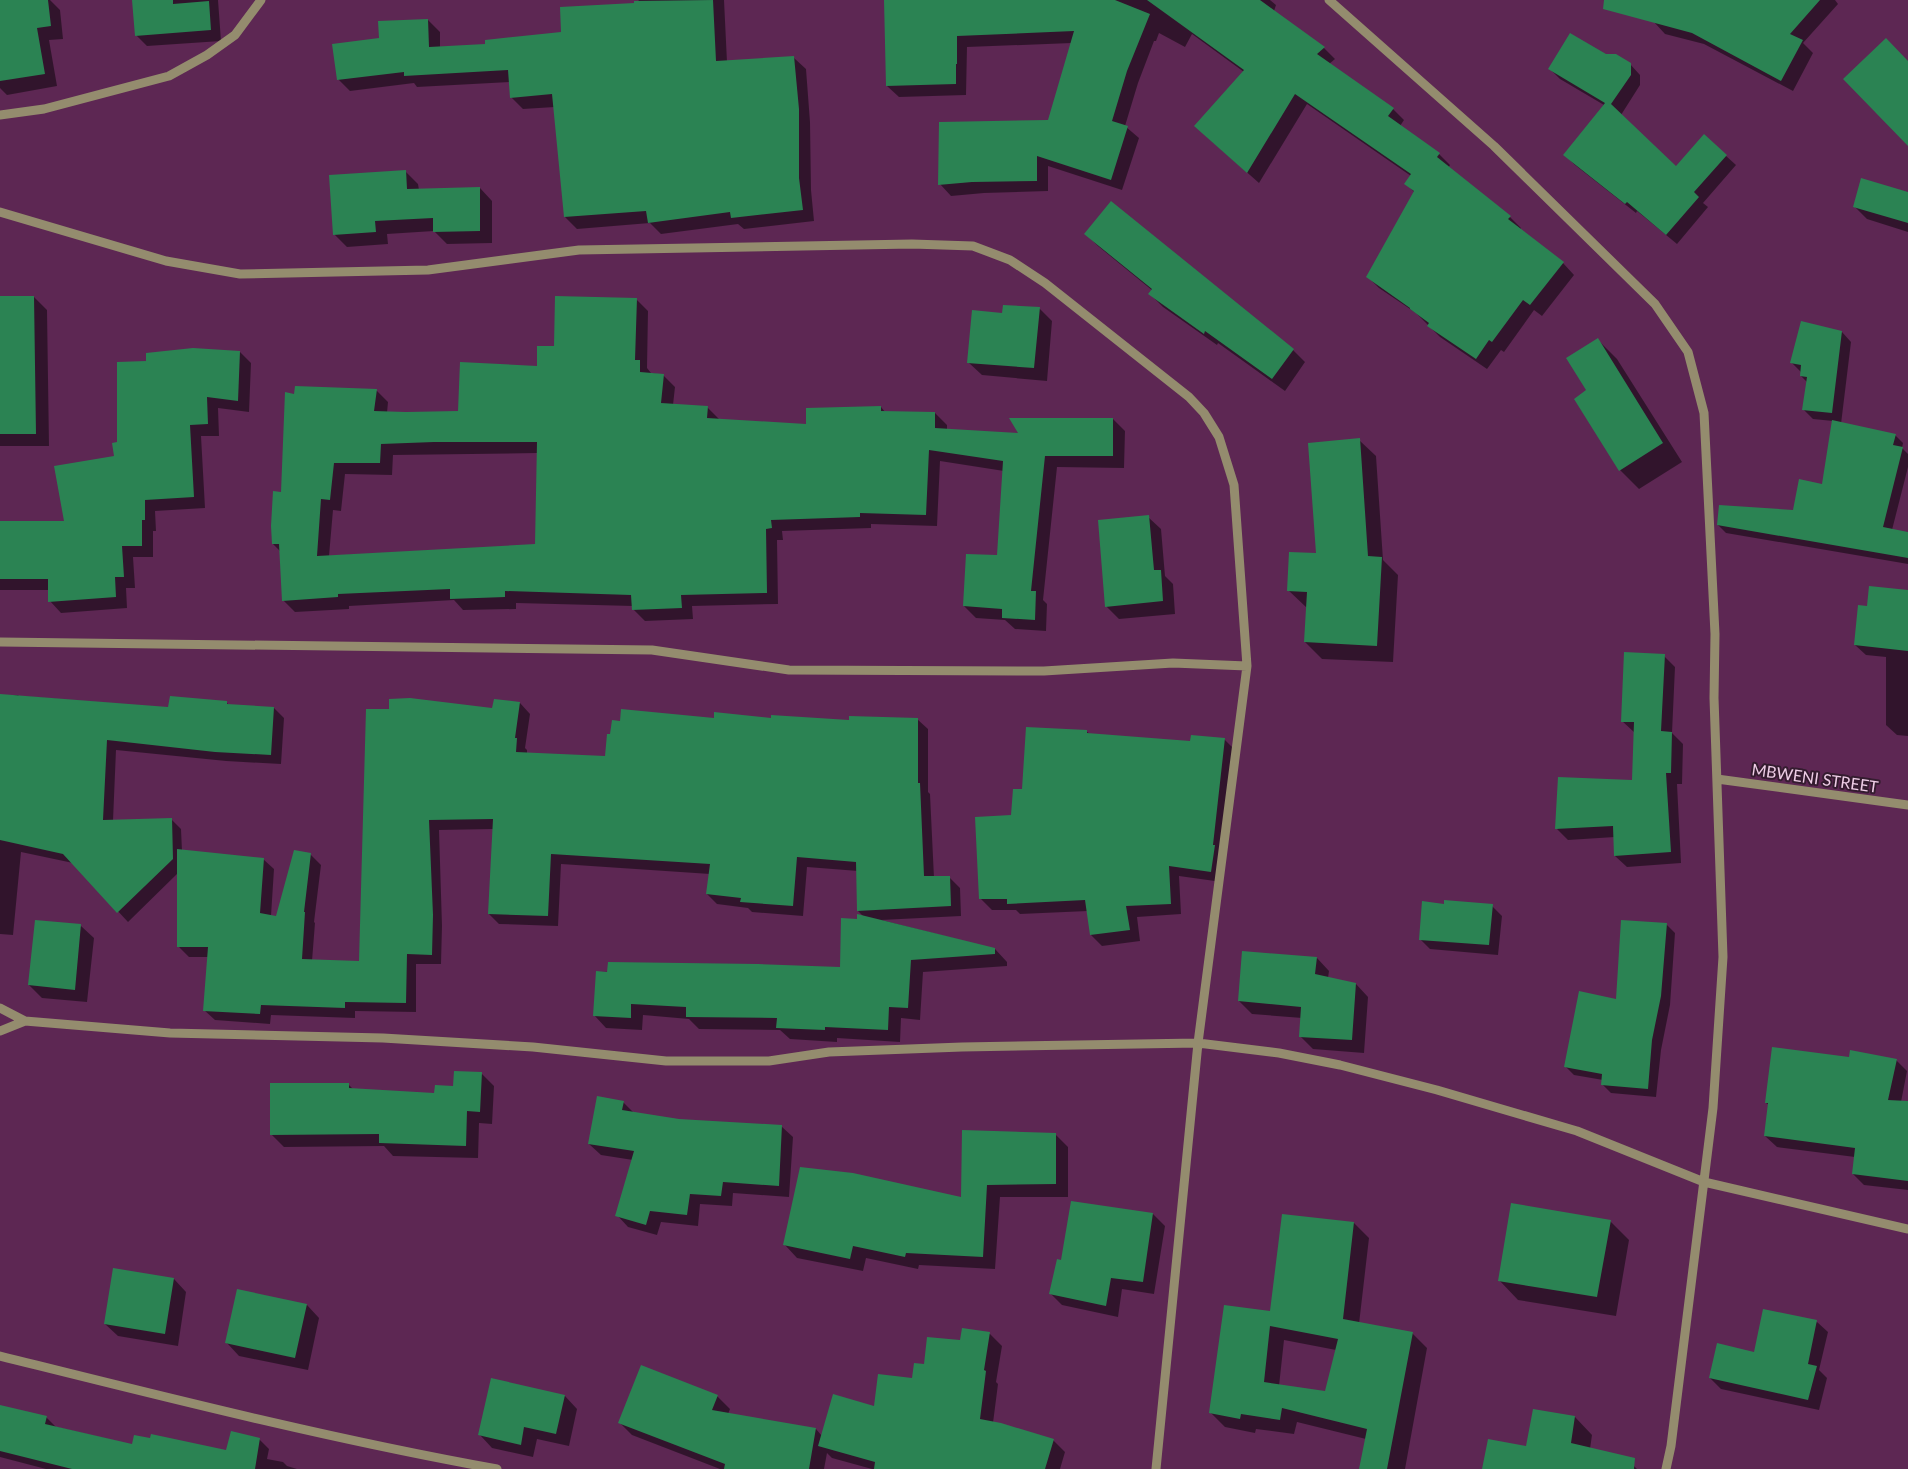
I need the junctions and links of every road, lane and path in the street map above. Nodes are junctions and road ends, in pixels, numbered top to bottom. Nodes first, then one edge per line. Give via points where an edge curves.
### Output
1 (261, 0) edge
2 (1329, 0) edge
3 (0, 115) edge
4 (0, 212) edge
5 (0, 642) edge
6 (1247, 666) junction
7 (1718, 779) junction
8 (1908, 805) edge
9 (0, 1008) edge
10 (25, 1021) junction
11 (0, 1031) edge
12 (1198, 1043) junction
13 (1704, 1182) junction
14 (1908, 1229) edge
15 (0, 1356) edge
16 (497, 1469) edge
17 (1156, 1469) edge
18 (1666, 1469) edge

1 - 3 street via 235,35 169,76 44,109
2 - 7 street via 1494,146 1634,283 1655,304 1688,352 1704,413 1715,634
4 - 6 street via 166,261 240,274 428,270 579,250 912,244 973,246 1010,260 1045,284 1204,413 1219,437 1234,485
5 - 6 street via 652,650 789,670 1044,671 1173,663
6 - 12 street
7 - 8 street, MBWENI STREET
7 - 13 street via 1723,957 1713,1108
9 - 10 street
10 - 11 street
10 - 12 street via 170,1033 383,1038 533,1047 666,1061 769,1061 829,1052 962,1047
12 - 13 street via 1279,1053 1437,1090 1578,1131
12 - 17 street
13 - 14 street
13 - 18 street
15 - 16 street via 399,1452

